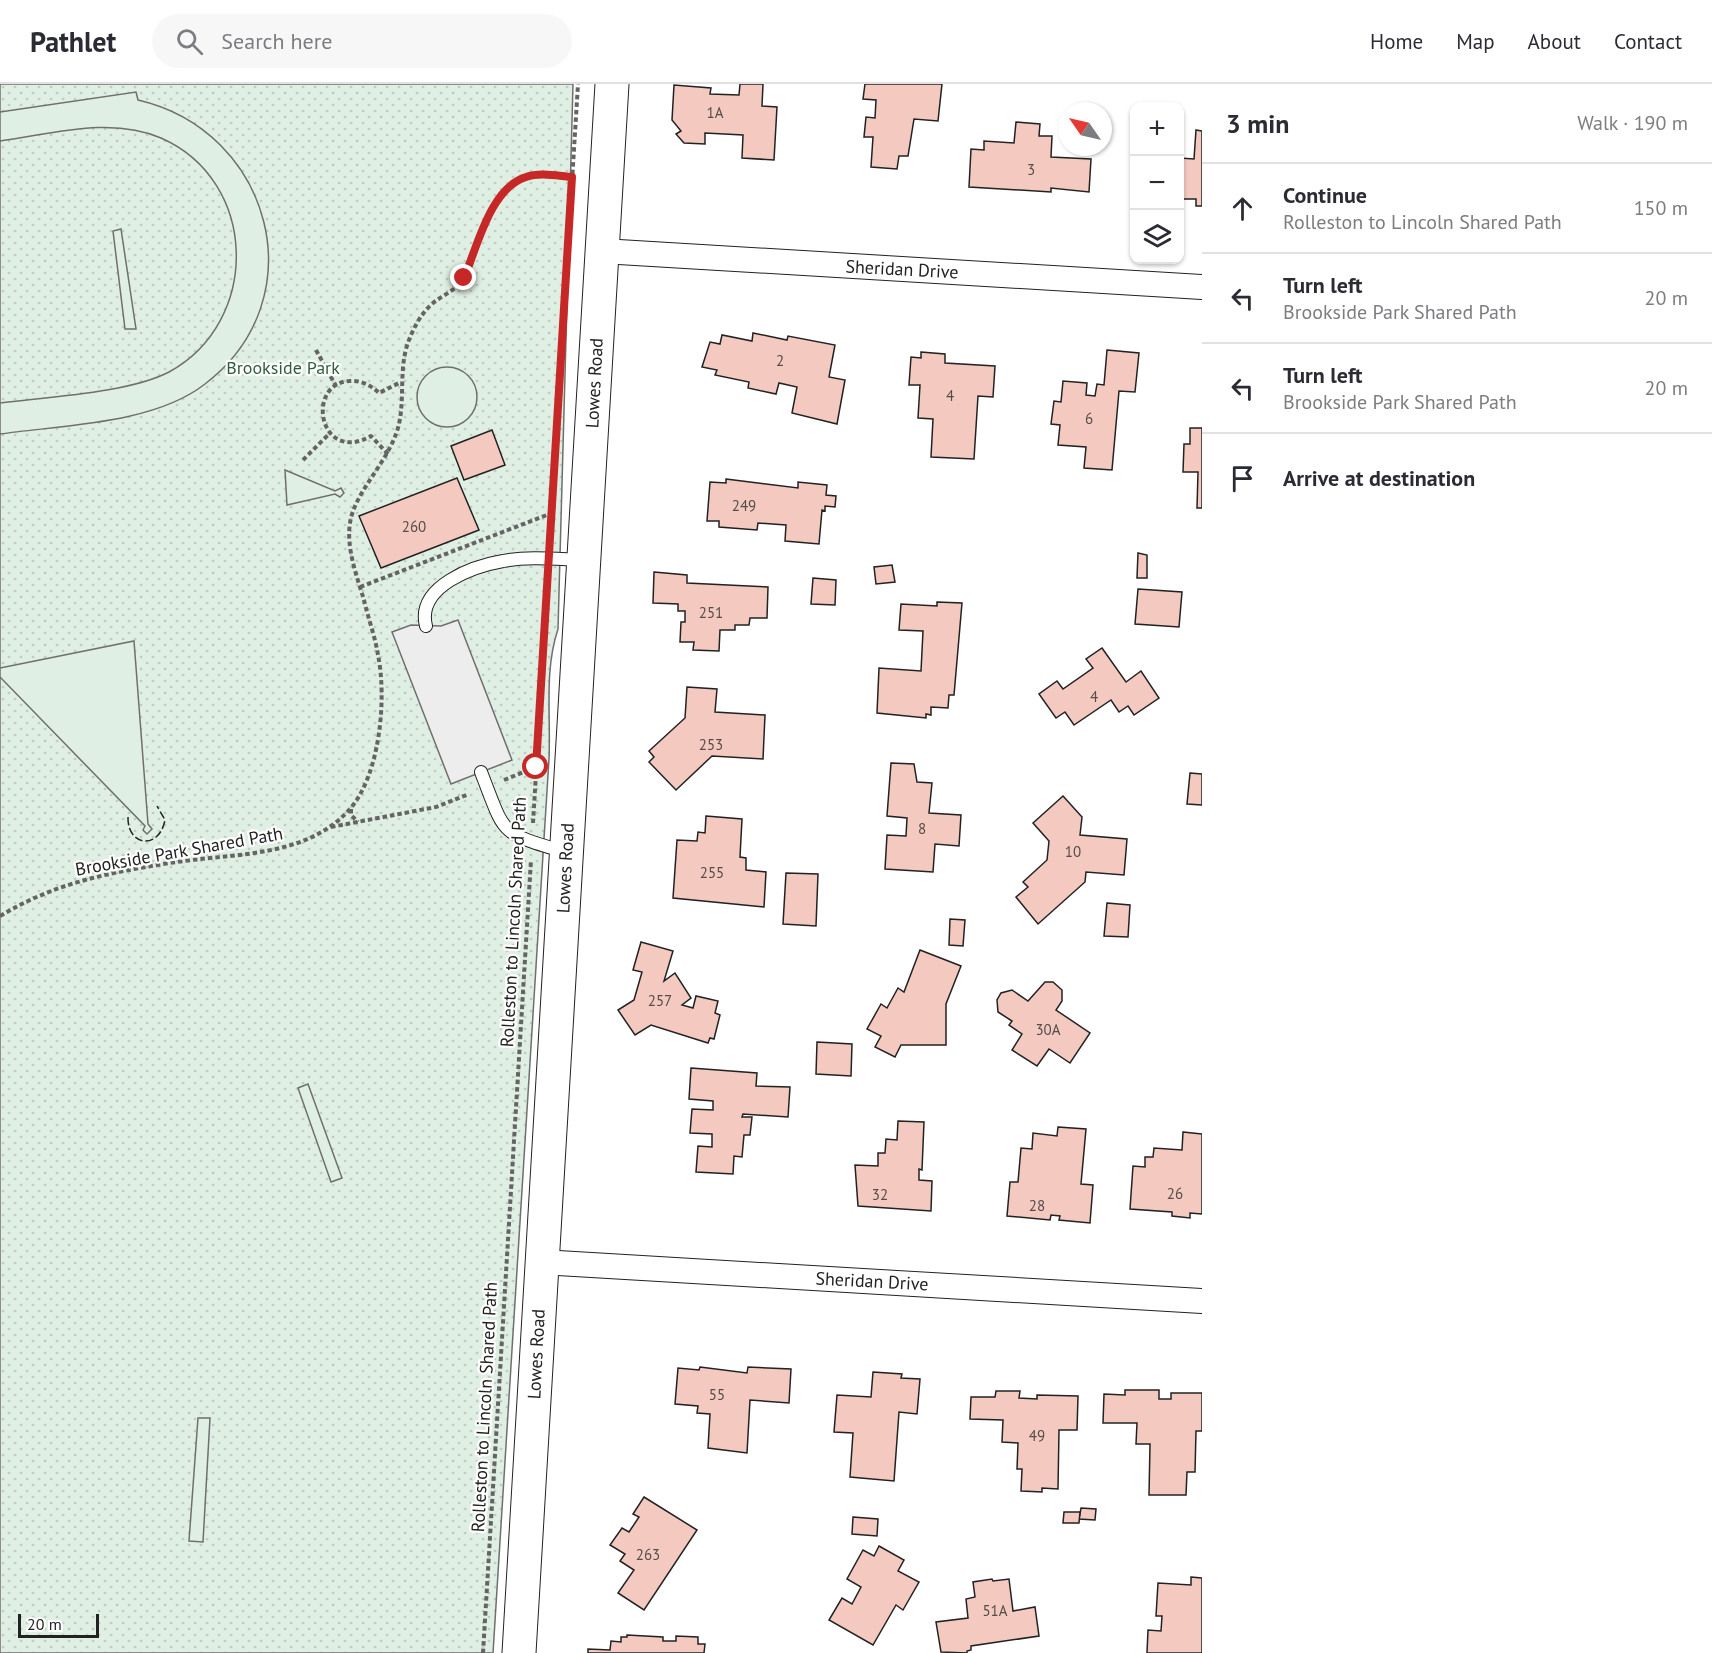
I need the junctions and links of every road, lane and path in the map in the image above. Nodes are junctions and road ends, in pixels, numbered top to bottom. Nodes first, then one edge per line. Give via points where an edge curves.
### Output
1 (578, 84) edge
2 (612, 84) edge
3 (572, 177) junction
4 (602, 251) junction
5 (1202, 287) edge
6 (316, 350) dead end
7 (402, 381) junction
8 (336, 386) junction
9 (330, 432) junction
10 (388, 454) junction
11 (303, 460) dead end
12 (552, 513) junction
13 (549, 559) junction
14 (583, 560) junction
15 (360, 587) junction
16 (426, 626) dead end
17 (536, 767) junction
18 (481, 772) dead end
19 (487, 787) junction
20 (351, 808) junction
21 (358, 823) junction
22 (331, 827) junction
23 (532, 842) junction
24 (566, 853) junction
25 (0, 916) edge
26 (541, 1262) junction
27 (1202, 1301) edge
28 (483, 1653) edge
29 (519, 1653) edge

1 - 3 path, Rolleston to Lincoln Shared Path
2 - 4 main road, Lowes Road
3 - 7 path, Brookside Park Shared Path via 525,177 508,189 485,224 464,278 431,304 414,328
3 - 12 path, Rolleston to Lincoln Shared Path
4 - 5 street, Sheridan Drive
4 - 14 main road, Lowes Road
6 - 8 path
7 - 8 path via 379,393 362,382
7 - 10 path, Brookside Park Shared Path via 398,431
8 - 9 path via 329,391 322,407 323,421
9 - 10 path via 347,443 371,436
9 - 11 path
10 - 15 path, Brookside Park Shared Path via 355,507 349,525
12 - 13 path, Rolleston to Lincoln Shared Path
12 - 15 path
13 - 14 lane
13 - 16 lane via 502,561 453,579 430,600
13 - 17 path, Rolleston to Lincoln Shared Path
14 - 24 main road, Lowes Road
15 - 20 path, Brookside Park Shared Path via 379,656 381,687 370,774 362,795
17 - 19 path, Brookside Park Shared Path
17 - 23 path, Rolleston to Lincoln Shared Path
18 - 19 lane
19 - 21 path, Brookside Park Shared Path via 436,807
19 - 23 lane via 502,826 512,835
20 - 21 path
20 - 22 path, Brookside Park Shared Path
21 - 22 path, Brookside Park Shared Path
22 - 25 path, Brookside Park Shared Path via 273,850 173,862 60,886
23 - 24 lane
23 - 28 path, Rolleston to Lincoln Shared Path
24 - 26 main road, Lowes Road
26 - 27 street, Sheridan Drive
26 - 29 main road, Lowes Road

